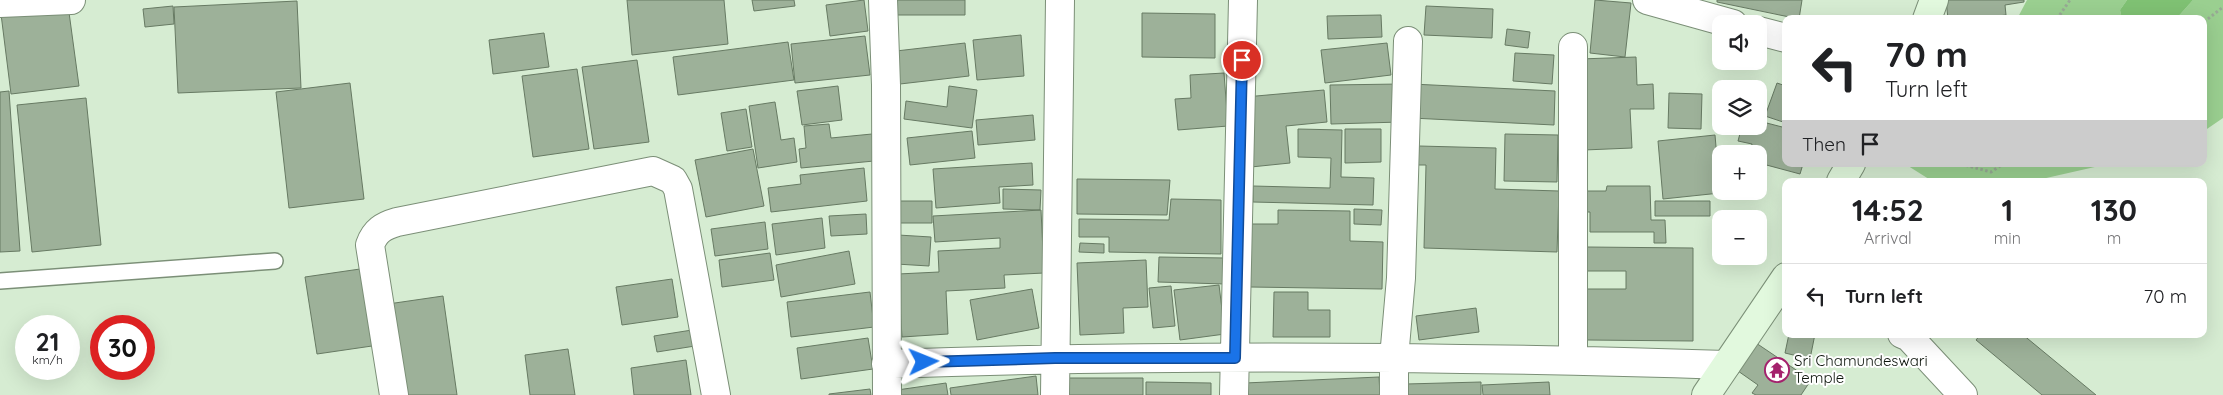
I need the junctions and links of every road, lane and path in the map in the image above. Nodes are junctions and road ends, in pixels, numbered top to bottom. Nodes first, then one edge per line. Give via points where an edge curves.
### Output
1 (71, 0) edge
2 (883, 0) edge
3 (1060, 0) edge
4 (1244, 0) edge
5 (1647, 0) edge
6 (1934, 0) edge
7 (2070, 0) edge
8 (7, 2) edge
9 (2223, 7) edge
10 (1928, 15) edge
11 (2060, 15) edge
12 (1712, 18) edge
13 (2207, 20) edge
14 (1767, 33) edge
15 (1782, 37) edge
16 (1408, 41) dead end
17 (1573, 47) dead end
18 (1972, 167) edge
19 (1998, 167) edge
20 (275, 261) dead end
21 (0, 281) edge
22 (1782, 283) edge
23 (1910, 338) edge
24 (1055, 358) junction
25 (1235, 358) junction
26 (1394, 358) junction
27 (1573, 360) junction
28 (886, 364) junction
29 (1726, 365) junction
30 (394, 395) edge
31 (716, 395) edge
32 (887, 395) edge
33 (1055, 395) edge
34 (1234, 395) edge
35 (1394, 395) edge
36 (1706, 395) edge
37 (1963, 395) edge

1 - 8 street
2 - 28 street
3 - 24 street
4 - 25 street
5 - 12 street
6 - 10 street
7 - 11 path
9 - 13 path
14 - 15 street
16 - 26 street via 1401,278
17 - 27 street
18 - 19 path via 1991,172
20 - 21 lane
22 - 29 street
23 - 37 street
24 - 25 street
24 - 28 street
24 - 33 street
25 - 26 street
25 - 34 street
26 - 27 street
26 - 35 street
27 - 29 street
28 - 32 street
29 - 36 street
30 - 31 street via 370,245 383,226 653,172 673,180 678,189

